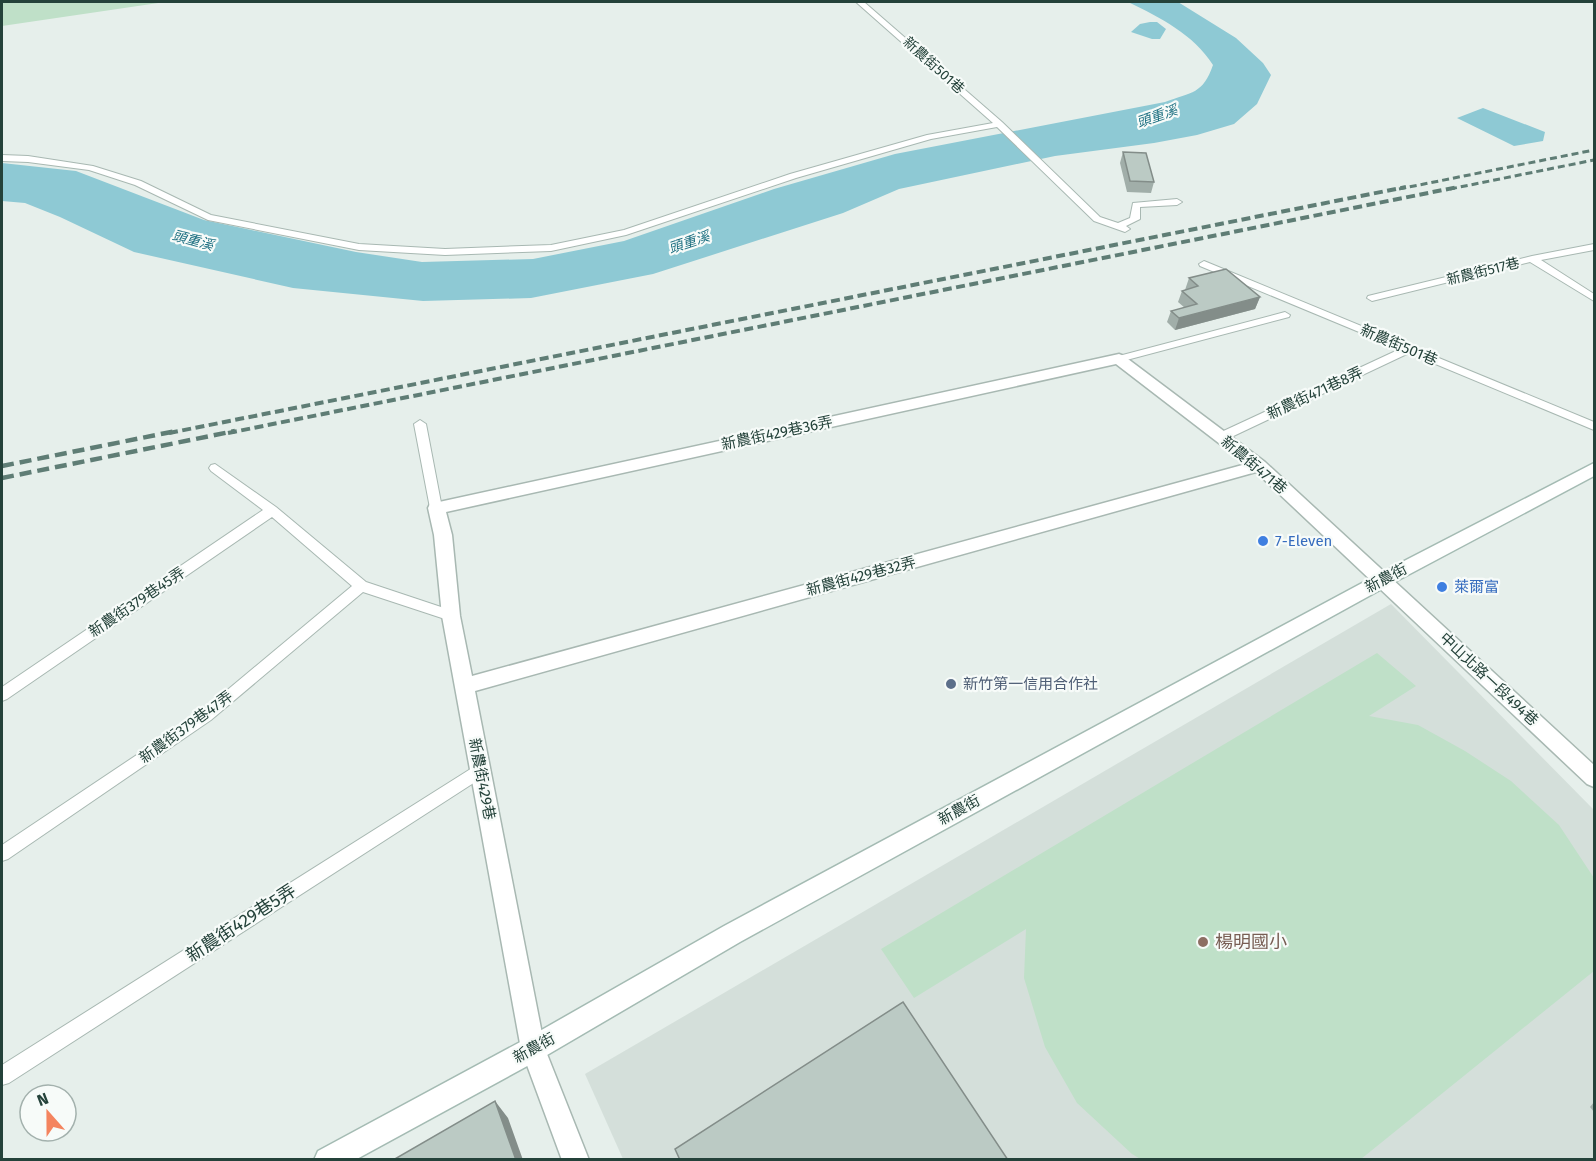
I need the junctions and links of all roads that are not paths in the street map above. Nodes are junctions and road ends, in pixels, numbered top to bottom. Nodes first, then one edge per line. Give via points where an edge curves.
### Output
1 (860, 2) edge
2 (1002, 127) junction
3 (2, 158) edge
4 (1178, 202) dead end
5 (1594, 247) edge
6 (1532, 259) junction
7 (1204, 264) dead end
8 (1372, 298) dead end
9 (1594, 298) edge
10 (1285, 315) dead end
11 (1409, 349) junction
12 (1119, 358) junction
13 (420, 424) dead end
14 (1594, 426) edge
15 (1221, 437) junction
16 (1259, 466) junction
17 (216, 468) dead end
18 (1594, 469) edge
19 (436, 508) junction
20 (272, 510) junction
21 (1383, 580) junction
22 (361, 586) junction
23 (451, 616) junction
24 (464, 686) junction
25 (2, 695) edge
26 (480, 770) junction
27 (1594, 778) edge
28 (2, 854) edge
29 (533, 1049) junction
30 (2, 1076) edge
31 (327, 1160) edge
32 (576, 1160) edge

1 - 2 lane, 新農街501巷
2 - 3 lane via 930,137 794,176 626,232 551,248 445,252 359,247 208,217 138,183 90,168
2 - 4 lane, 新農街501巷 via 1097,219 1122,227 1135,219 1136,205
5 - 6 lane, 新農街517巷
6 - 8 lane, 新農街517巷
6 - 9 lane
7 - 11 lane, 新農街501巷
10 - 12 lane
11 - 14 lane, 新農街501巷
11 - 15 lane, 新農街471巷8弄
12 - 15 street, 新農街471巷
12 - 19 street, 新農街429巷36弄
13 - 19 lane
15 - 16 street, 新農街471巷
16 - 21 street, 新農街471巷
16 - 24 street, 新農街429巷32弄
17 - 20 lane
18 - 21 street, 新農街
19 - 23 street, 新農街429巷 via 443,535
20 - 22 lane
20 - 25 lane, 新農街379巷45弄
21 - 27 street, 中山北路一段494巷
21 - 29 street, 新農街 via 732,934
22 - 23 lane
22 - 28 lane, 新農街379巷47弄 via 206,716
23 - 24 street, 新農街429巷
24 - 26 street, 新農街429巷
26 - 29 street, 新農街429巷
26 - 30 lane, 新農街429巷5弄
29 - 31 street, 新農街
29 - 32 street, 新農街429巷

